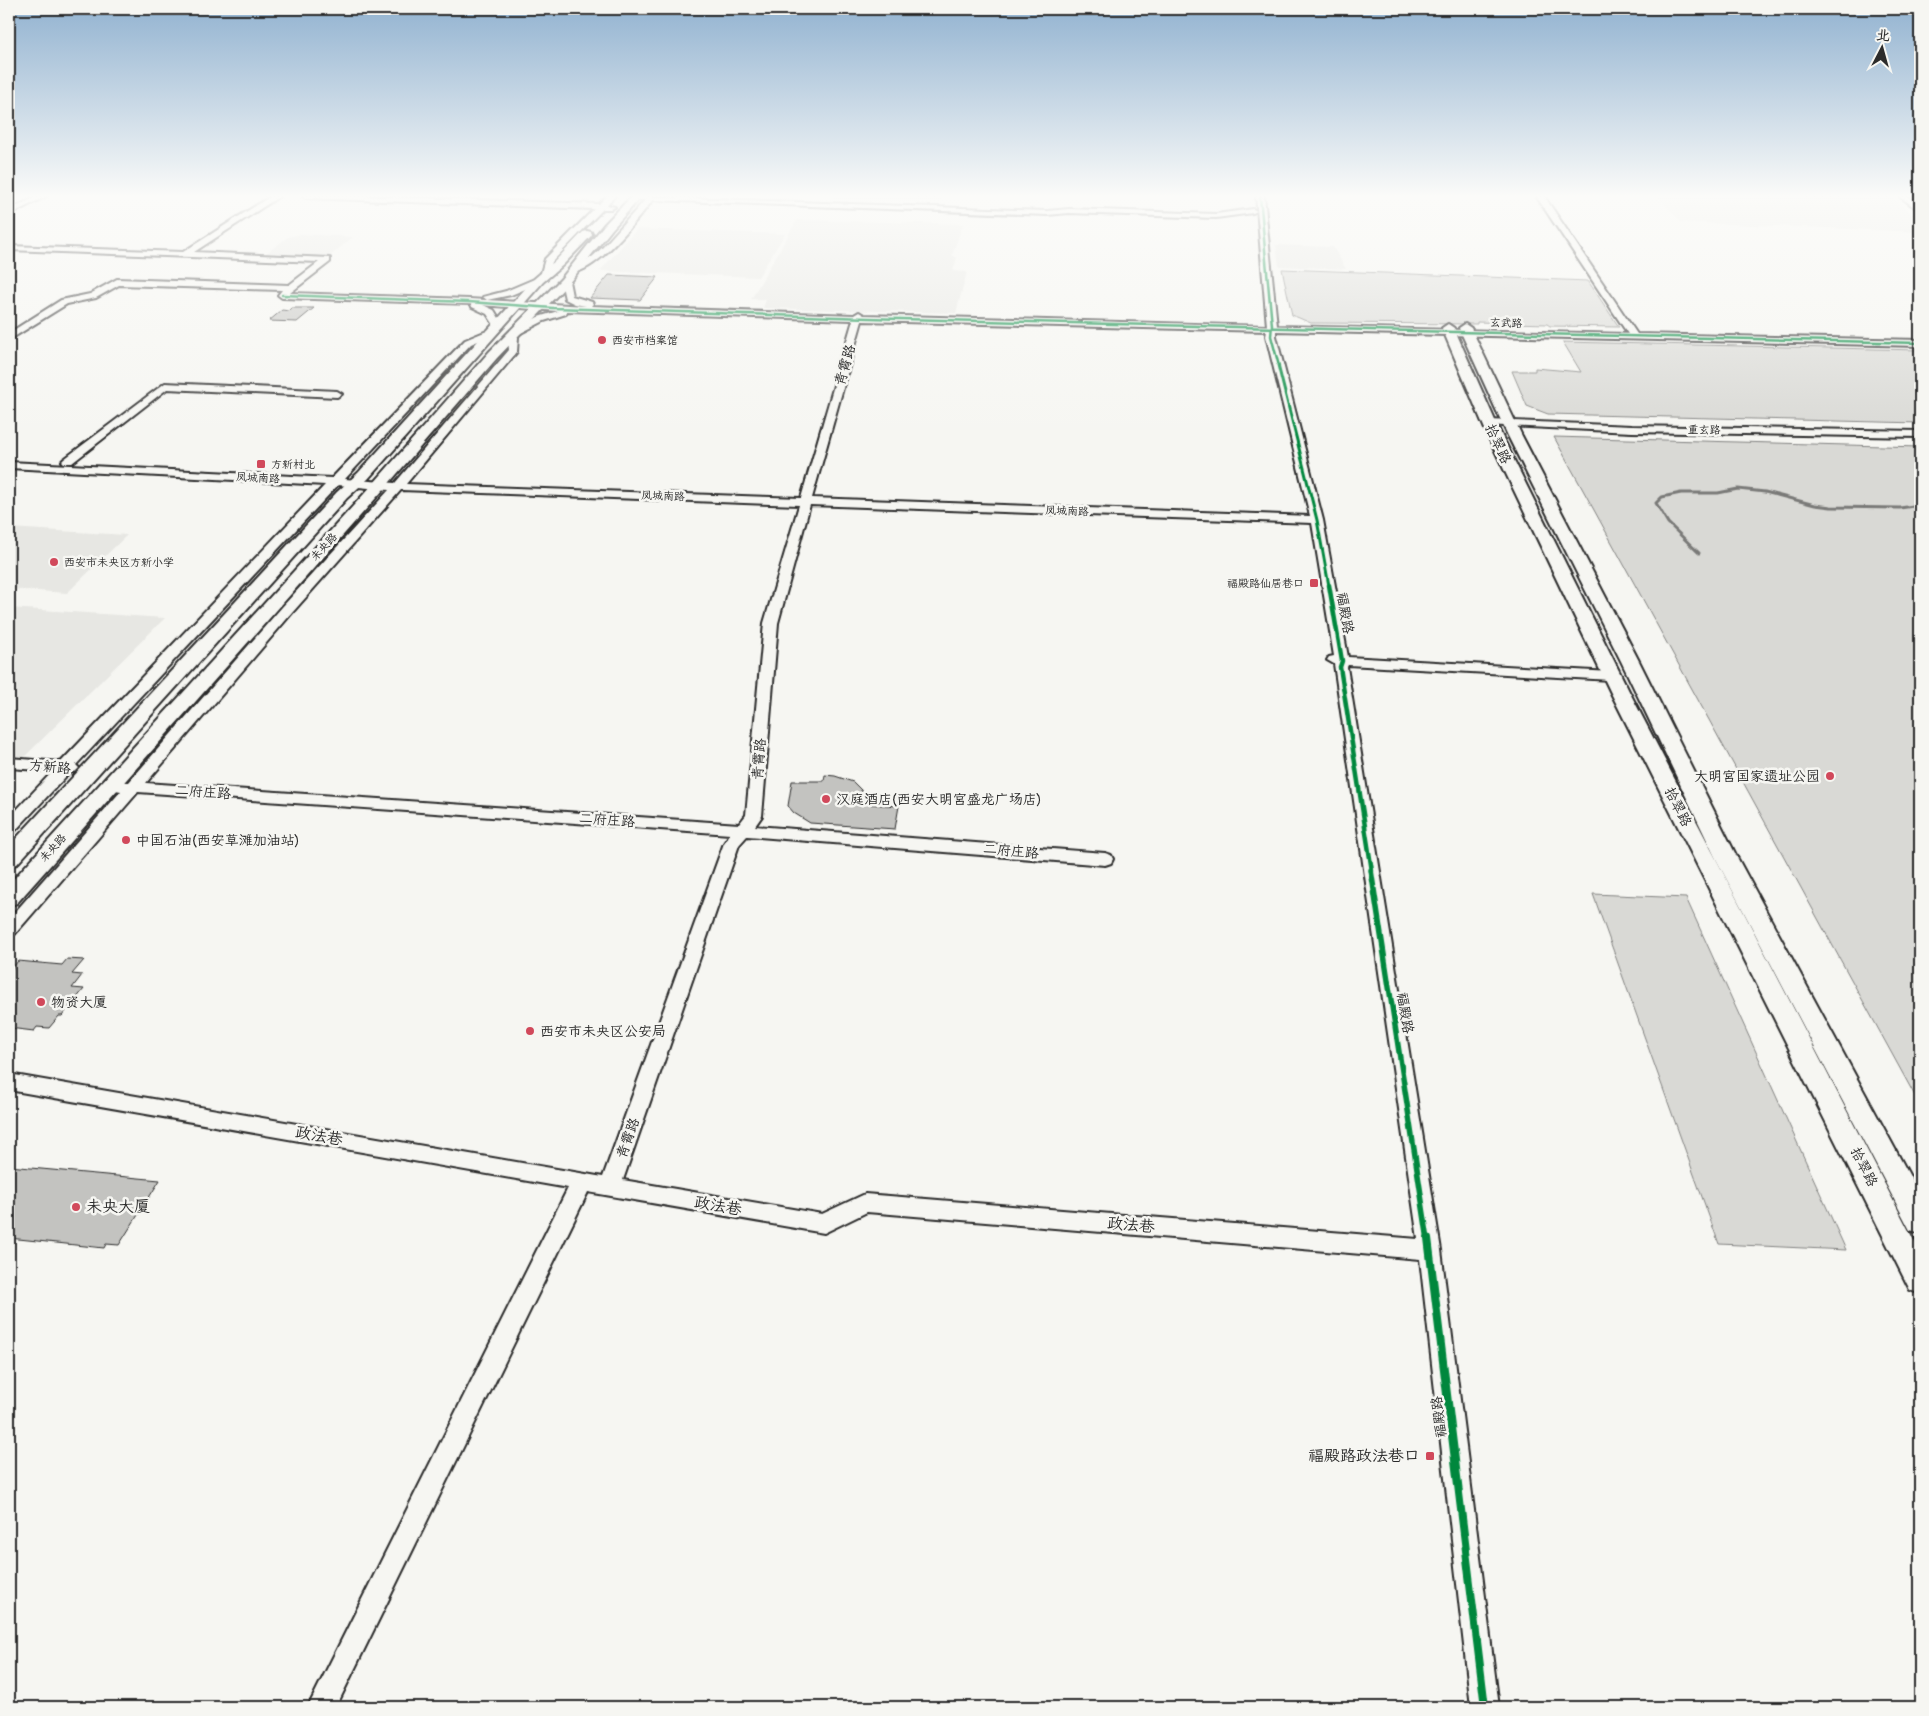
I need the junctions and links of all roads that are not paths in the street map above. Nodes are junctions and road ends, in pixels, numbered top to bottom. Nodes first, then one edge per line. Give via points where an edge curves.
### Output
1 (306, 276) edge
2 (542, 276) joint
3 (569, 276) edge
4 (570, 276) edge
5 (1264, 276) edge
6 (1594, 276) edge
7 (286, 292) junction
8 (458, 300) junction
9 (518, 304) junction
10 (540, 305) junction
11 (600, 308) junction
12 (859, 316) junction
13 (1266, 325) junction
14 (496, 329) junction
15 (1457, 330) junction
16 (515, 334) junction
17 (1633, 335) junction
18 (9, 337) edge
19 (1920, 341) edge
20 (337, 394) dead end
21 (1488, 423) junction
22 (1510, 424) junction
23 (1920, 434) edge
24 (9, 458) edge
25 (68, 461) junction
26 (9, 465) edge
27 (349, 479) junction
28 (388, 483) junction
29 (806, 500) junction
30 (1314, 520) junction
31 (1339, 663) junction
32 (1611, 676) junction
33 (9, 763) edge
34 (64, 768) junction
35 (90, 770) junction
36 (109, 785) junction
37 (133, 787) junction
38 (9, 827) edge
39 (744, 830) junction
40 (9, 859) edge
41 (1105, 859) dead end
42 (9, 898) edge
43 (9, 930) edge
44 (9, 1082) edge
45 (582, 1182) junction
46 (610, 1187) junction
47 (1920, 1220) edge
48 (1430, 1250) junction
49 (1920, 1281) edge
50 (322, 1707) edge
51 (1485, 1707) edge

1 - 7 street
2 - 8 street via 508,293
2 - 9 main road, 未央路
3 - 10 main road, 未央路
4 - 11 street via 566,294 572,300
5 - 13 street
6 - 17 street
7 - 8 street, 玄武路
7 - 18 street, 玄武路 via 117,282 93,296 64,302
8 - 9 street, 玄武路
8 - 14 street via 494,314
9 - 10 street, 玄武路
9 - 14 main road, 未央路
10 - 11 street, 玄武路
10 - 16 main road, 未央路
11 - 12 street, 玄武路
11 - 16 street via 553,315
12 - 13 street, 玄武路
12 - 29 street, 青霄路
13 - 15 street, 玄武路
13 - 30 street, 福殿路 via 1290,438
14 - 27 main road, 未央路
15 - 17 street, 玄武路
15 - 21 main road, 拾翠路
15 - 22 main road, 拾翠路
16 - 28 main road, 未央路 via 493,355
17 - 19 street, 玄武路
20 - 25 street via 165,386
21 - 22 street, 重玄路
21 - 32 main road, 拾翠路
22 - 23 street, 重玄路
22 - 47 main road, 拾翠路 via 1727,859
24 - 25 street, 凤城南路
25 - 27 street, 凤城南路
26 - 27 street, 凤城南路
27 - 28 street, 凤城南路
27 - 34 street
27 - 35 main road, 未央路 via 342,495
28 - 29 street, 凤城南路
28 - 36 main road, 未央路
28 - 37 street via 286,610
29 - 30 street, 凤城南路
29 - 39 street, 青霄路 via 771,623 754,816
30 - 31 street, 福殿路
31 - 32 street
31 - 48 street, 福殿路
32 - 49 main road, 拾翠路
33 - 34 street, 方新路
34 - 35 street, 方新路
34 - 38 street
35 - 40 main road, 未央路
36 - 37 street, 二府庄路
36 - 42 main road, 未央路
37 - 39 street, 二府庄路
37 - 43 street
39 - 41 street, 二府庄路
39 - 46 street, 青霄路 via 732,843
44 - 45 street, 政法巷
45 - 46 street, 政法巷
45 - 50 street
46 - 48 street, 政法巷 via 824,1224 864,1203
48 - 51 street, 福殿路

